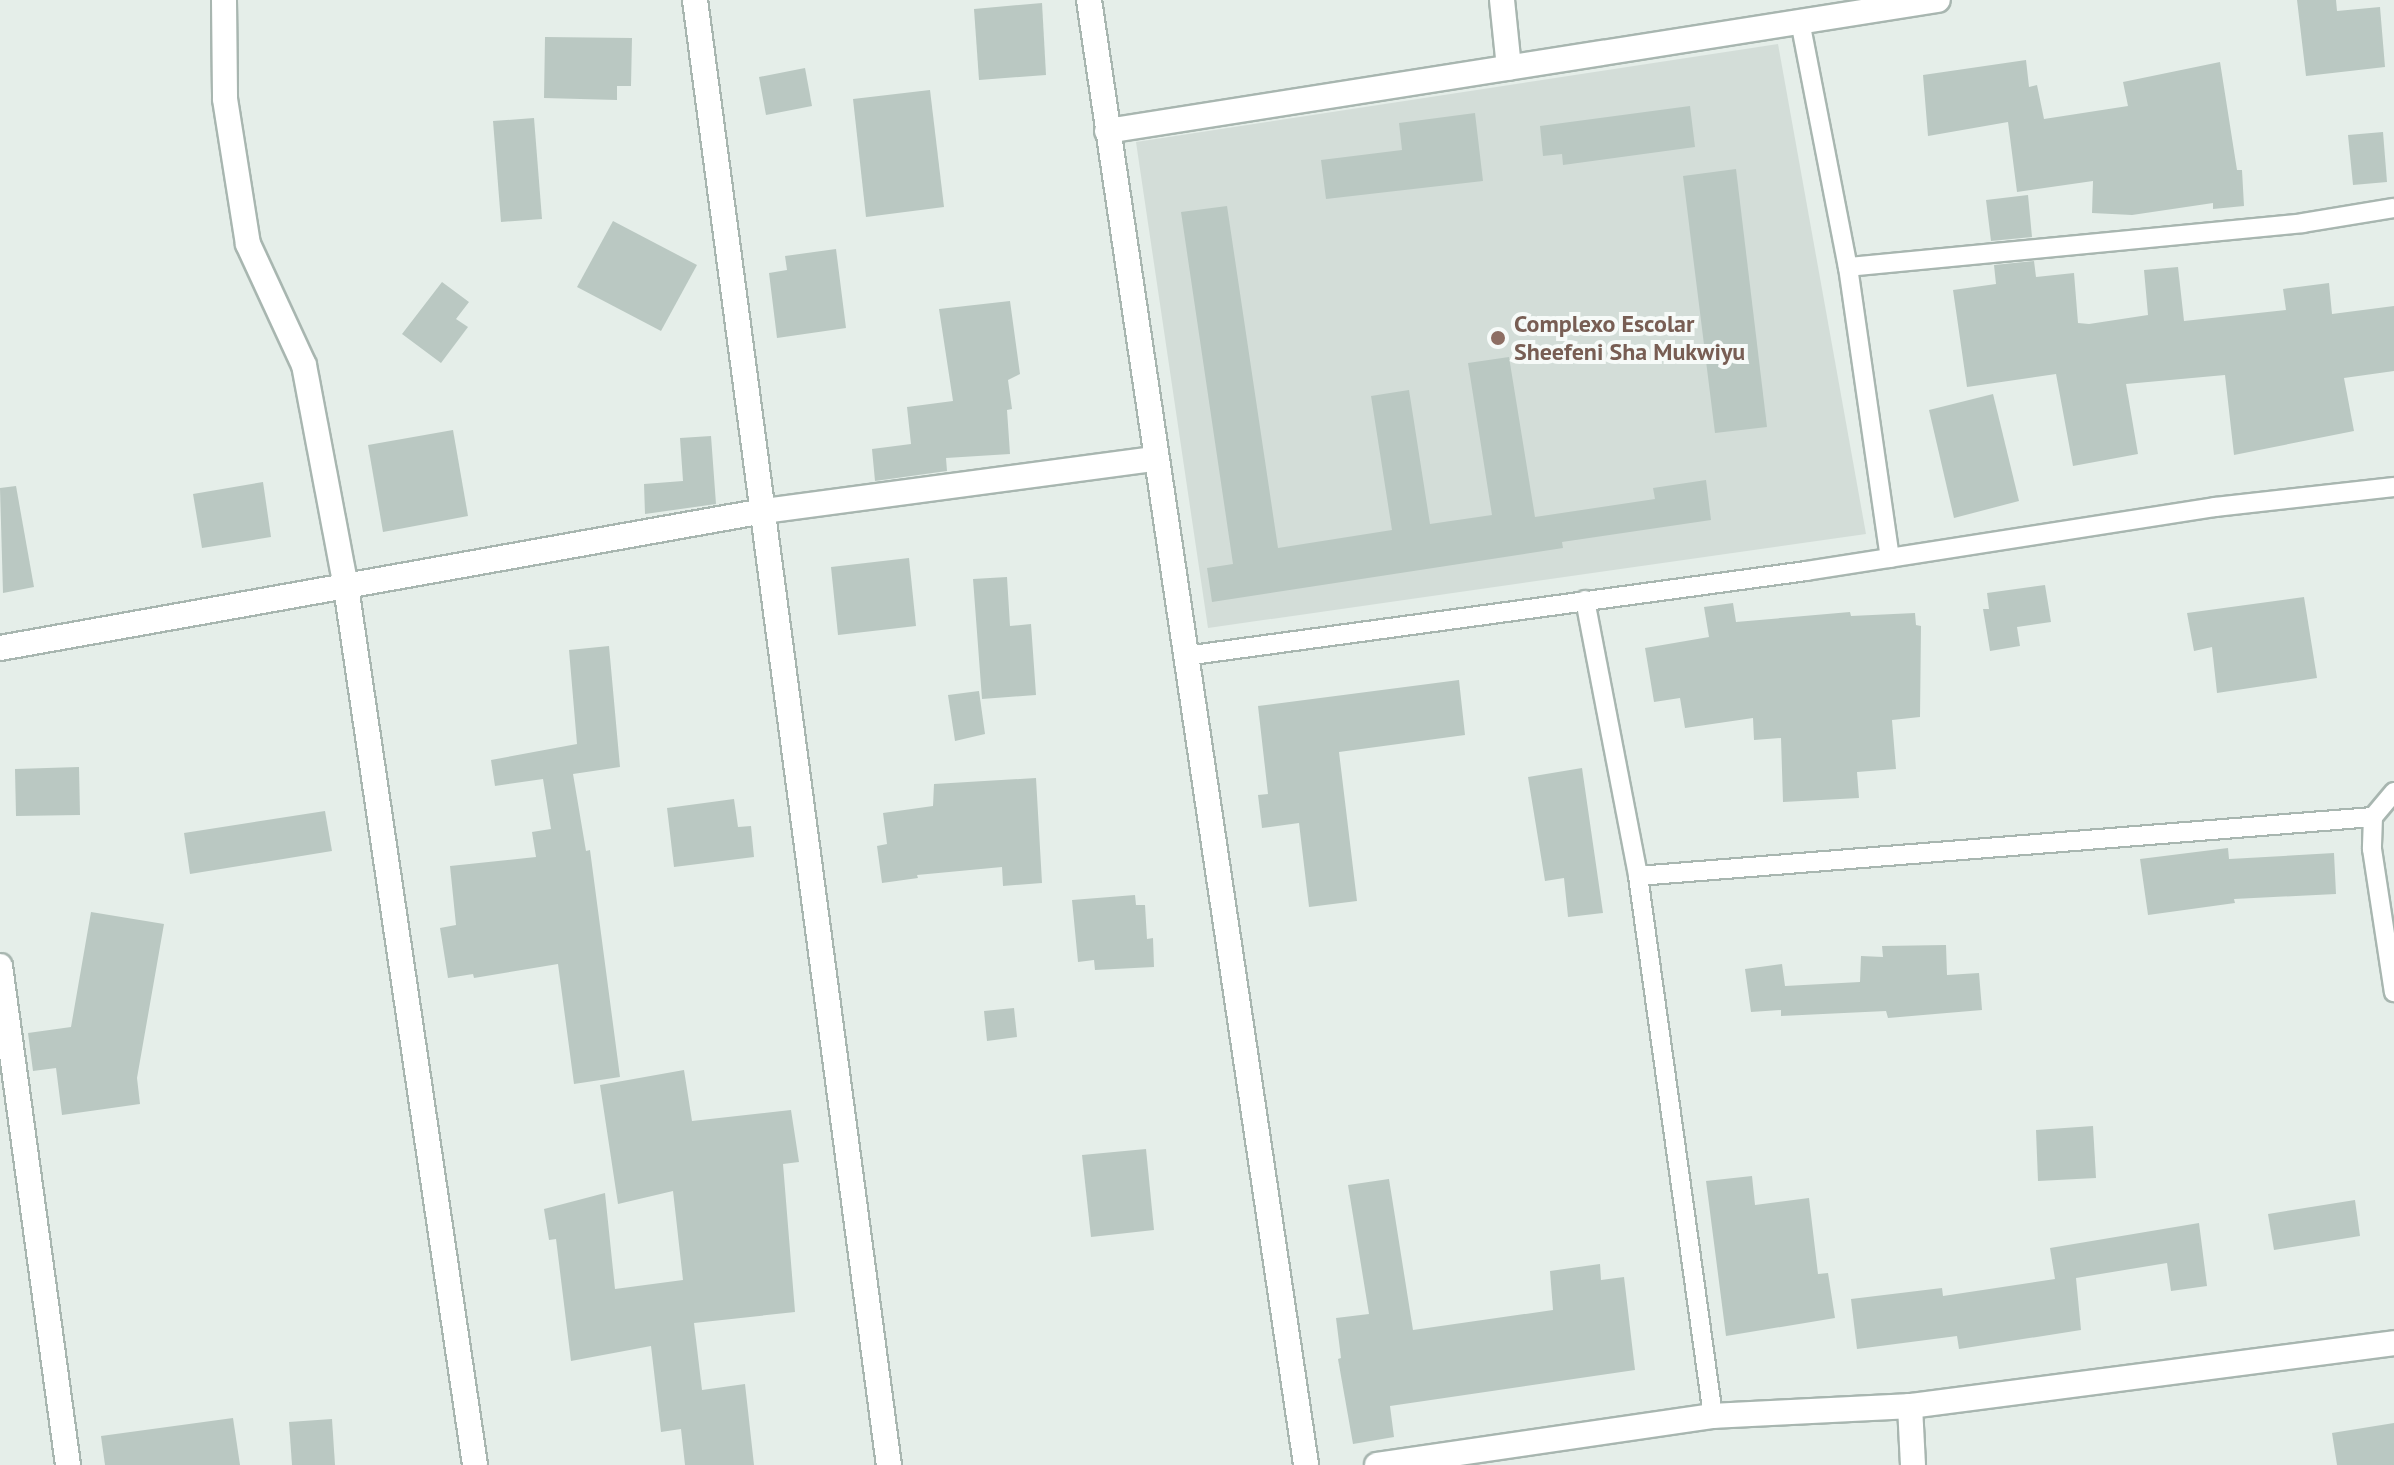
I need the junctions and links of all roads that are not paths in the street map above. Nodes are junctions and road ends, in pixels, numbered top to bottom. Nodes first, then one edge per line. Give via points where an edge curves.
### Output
1 (224, 0) edge
2 (695, 0) edge
3 (1089, 0) edge
4 (1502, 0) edge
5 (1938, 0) edge
6 (1800, 21) junction
7 (1509, 68) junction
8 (1107, 131) junction
9 (2394, 208) edge
10 (1848, 267) junction
11 (1154, 459) junction
12 (2394, 487) edge
13 (764, 511) junction
14 (1890, 558) junction
15 (346, 587) junction
16 (1585, 600) junction
17 (0, 648) edge
18 (1185, 656) junction
19 (2394, 792) edge
20 (2373, 817) junction
21 (1638, 876) junction
22 (0, 966) edge
23 (2394, 992) edge
24 (2394, 1343) edge
25 (1910, 1406) junction
26 (1713, 1416) junction
27 (1402, 1463) edge
28 (68, 1465) edge
29 (475, 1465) edge
30 (889, 1465) edge
31 (1306, 1465) edge
32 (1377, 1465) edge
33 (1913, 1465) edge

1 - 15 street via 225,99 248,244 304,365
2 - 13 street
3 - 8 street
4 - 7 street
5 - 6 street
6 - 7 street
6 - 10 lane
7 - 8 street
8 - 11 street
9 - 10 lane via 2303,223
10 - 14 lane
11 - 13 street
11 - 18 street
12 - 14 lane via 2215,507
13 - 15 street
13 - 30 street
14 - 16 lane
15 - 17 street
15 - 29 street
16 - 18 lane
16 - 21 lane
18 - 31 street
19 - 20 lane
20 - 21 lane
20 - 23 lane via 2372,849
21 - 26 lane
22 - 28 street
24 - 25 street
25 - 26 street
25 - 33 street
26 - 27 street
27 - 32 street

